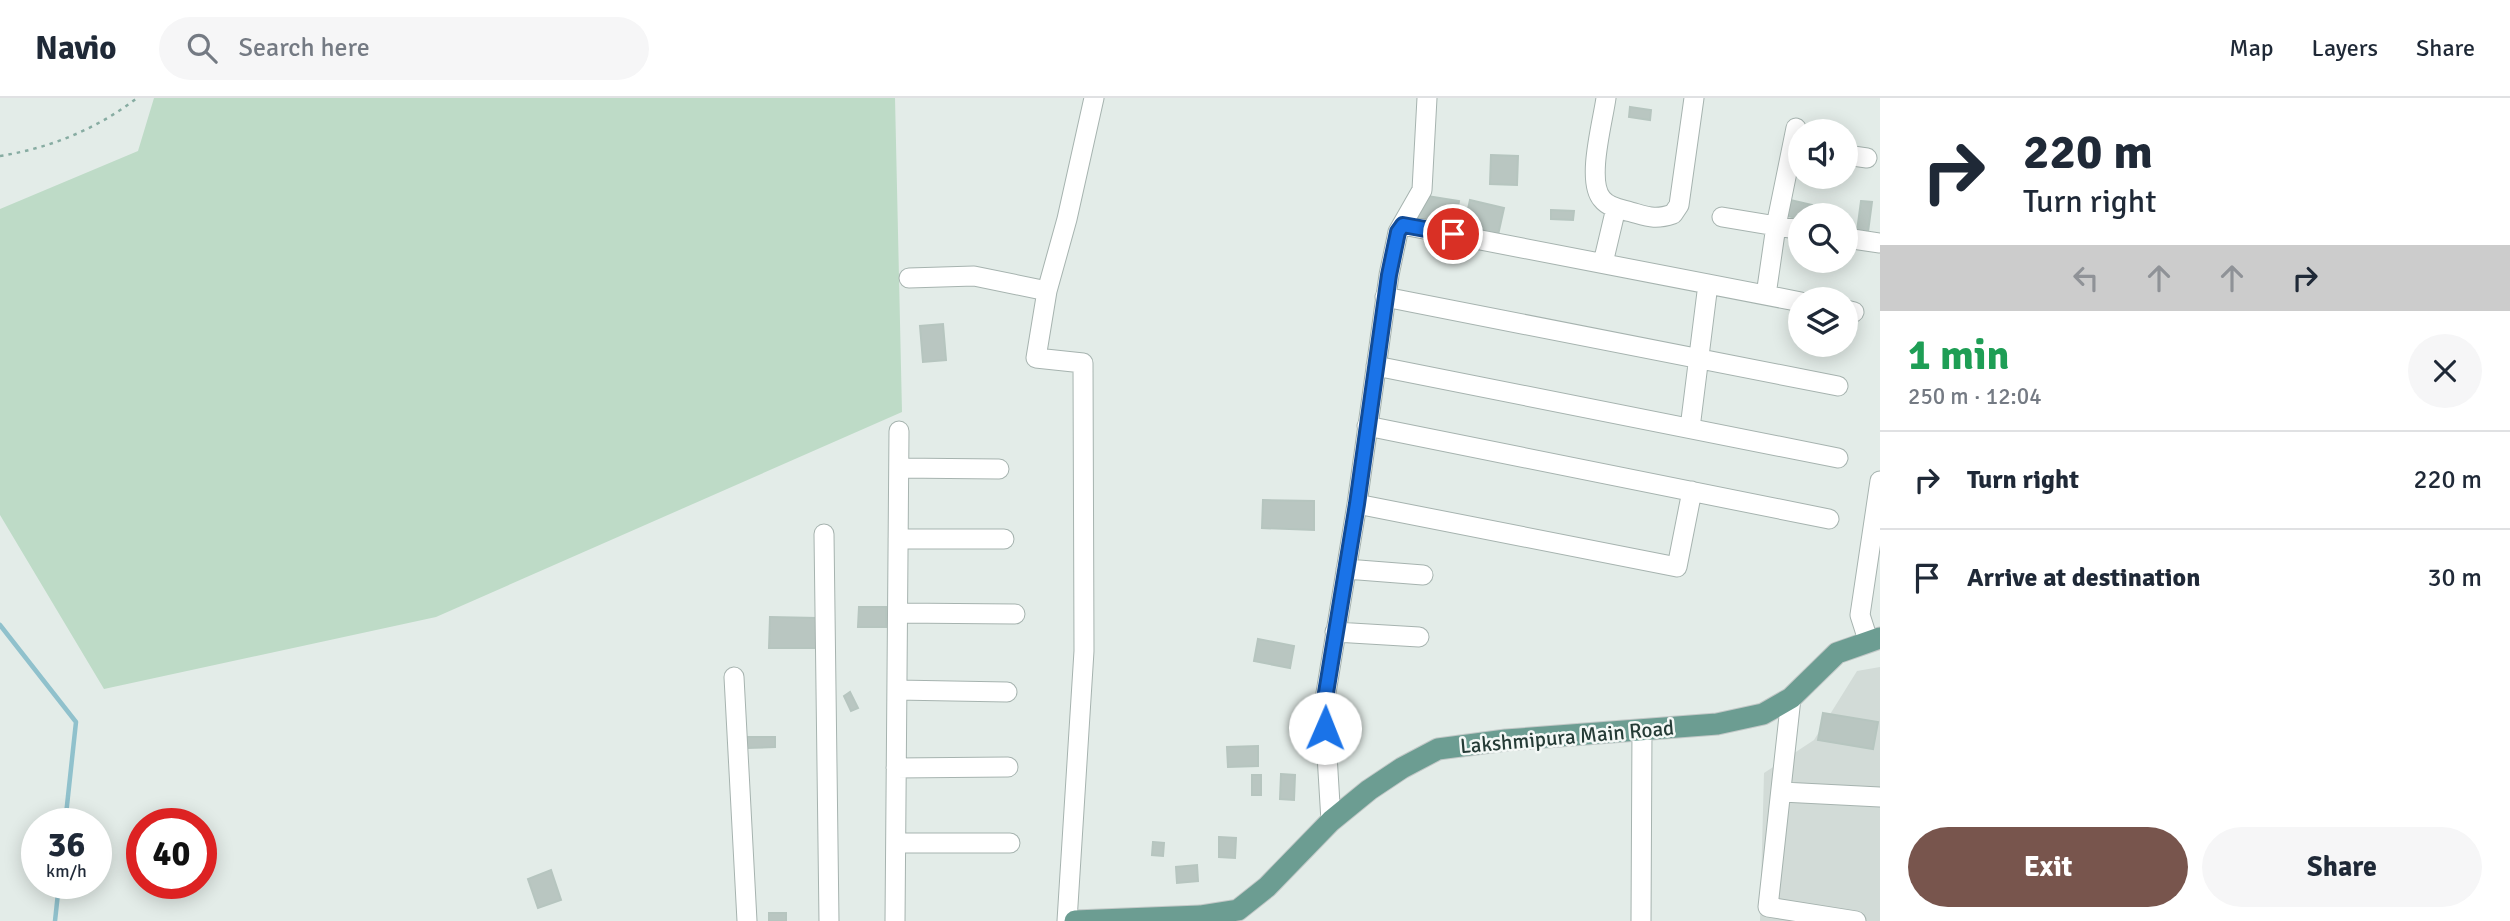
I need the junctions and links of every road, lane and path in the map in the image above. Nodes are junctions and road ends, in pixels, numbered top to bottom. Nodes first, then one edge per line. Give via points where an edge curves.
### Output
1 (137, 98) edge
2 (1094, 98) edge
3 (1427, 98) edge
4 (1606, 98) edge
5 (1694, 98) edge
6 (0, 156) edge
7 (1858, 157) edge
8 (1867, 158) dead end
9 (1788, 179) edge
10 (1616, 208) junction
11 (1722, 217) dead end
12 (1403, 225) junction
13 (1776, 226) junction
14 (1788, 228) edge
15 (1858, 240) edge
16 (1880, 243) edge
17 (1603, 263) junction
18 (909, 278) dead end
19 (1708, 284) junction
20 (1047, 291) junction
21 (1766, 295) junction
22 (1385, 297) junction
23 (1788, 299) edge
24 (1697, 358) junction
25 (1376, 366) junction
26 (1838, 386) dead end
27 (1367, 426) junction
28 (1690, 428) junction
29 (899, 431) dead end
30 (1838, 458) dead end
31 (899, 468) junction
32 (999, 469) dead end
33 (1880, 481) edge
34 (1692, 491) junction
35 (1357, 504) junction
36 (1829, 519) dead end
37 (824, 534) dead end
38 (898, 539) junction
39 (1004, 539) dead end
40 (1346, 569) junction
41 (1423, 575) dead end
42 (898, 613) junction
43 (1015, 614) dead end
44 (1335, 632) junction
45 (1419, 637) dead end
46 (1874, 639) edge
47 (734, 677) dead end
48 (897, 690) junction
49 (1007, 692) dead end
50 (1791, 698) junction
51 (1642, 729) junction
52 (1008, 767) dead end
53 (897, 768) junction
54 (1782, 792) junction
55 (1880, 797) edge
56 (1331, 821) junction
57 (896, 843) junction
58 (1010, 843) dead end
59 (1766, 914) edge
60 (1237, 916) edge
61 (747, 921) edge
62 (829, 921) edge
63 (895, 921) edge
64 (1068, 921) edge
65 (1075, 921) edge
66 (1641, 921) edge
67 (1856, 921) edge

1 - 6 path via 102,122 40,149
2 - 20 street
3 - 12 street via 1422,190
4 - 10 street via 1595,186 1601,199
5 - 10 street via 1681,195 1673,214 1657,219
7 - 8 street
9 - 13 street
10 - 17 street
11 - 13 street
12 - 17 street
12 - 22 street
13 - 14 street
13 - 21 street
15 - 16 street
17 - 19 street
18 - 20 street via 974,276
19 - 21 street
19 - 24 street
20 - 64 street via 1036,358 1083,363 1084,652
21 - 23 street
22 - 24 street
22 - 25 street
24 - 26 street
24 - 28 street
25 - 27 street
25 - 28 street
27 - 34 street
27 - 35 street
28 - 30 street
29 - 31 street
31 - 32 street
31 - 38 street
33 - 46 street via 1860,615
34 - 35 street via 1677,567
34 - 36 street
35 - 40 street
37 - 62 street
38 - 39 street
38 - 42 street
40 - 41 street
40 - 44 street
42 - 43 street
42 - 48 street
44 - 45 street
44 - 56 street via 1324,705
46 - 50 main road, Lakshmipura Main Road via 1837,653
47 - 61 street
48 - 49 street
48 - 53 street
50 - 51 main road, Lakshmipura Main Road via 1763,714 1717,724
50 - 54 street
51 - 56 main road, Lakshmipura Main Road via 1438,750 1391,776
51 - 66 street
52 - 53 street
53 - 57 street
54 - 55 street
54 - 59 street
56 - 60 main road, Lakshmipura Main Road
57 - 58 street
57 - 63 street
59 - 67 street
60 - 65 main road, Lakshmipura Main Road

